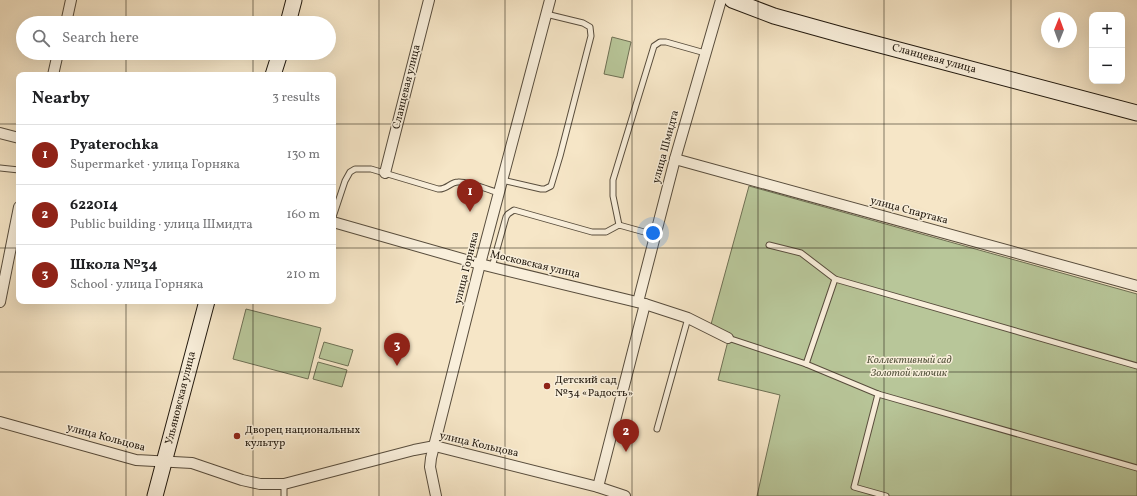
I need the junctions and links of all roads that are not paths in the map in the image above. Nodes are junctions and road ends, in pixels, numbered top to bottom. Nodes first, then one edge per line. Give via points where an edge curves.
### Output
1 (71, 0) edge
2 (294, 0) edge
3 (429, 0) edge
4 (550, 0) edge
5 (720, 0) edge
6 (732, 0) edge
7 (546, 14) junction
8 (68, 16) edge
9 (290, 16) edge
10 (705, 53) junction
11 (56, 60) edge
12 (278, 60) edge
13 (54, 72) edge
14 (274, 72) edge
15 (1137, 113) edge
16 (0, 133) edge
17 (16, 137) edge
18 (675, 159) junction
19 (0, 168) edge
20 (16, 170) edge
21 (385, 173) junction
22 (502, 180) junction
23 (499, 193) junction
24 (336, 208) edge
25 (16, 221) edge
26 (336, 223) edge
27 (619, 225) junction
28 (655, 235) junction
29 (769, 245) dead end
30 (480, 264) junction
31 (492, 267) junction
32 (835, 279) junction
33 (1137, 286) edge
34 (1, 291) edge
35 (0, 302) edge
36 (641, 303) junction
37 (206, 304) edge
38 (688, 318) junction
39 (728, 338) joint
40 (806, 364) junction
41 (1137, 366) edge
42 (878, 394) junction
43 (0, 422) edge
44 (657, 429) dead end
45 (435, 446) junction
46 (165, 462) junction
47 (1137, 468) edge
48 (284, 484) junction
49 (598, 487) junction
50 (155, 496) edge
51 (284, 496) edge
52 (436, 496) edge
53 (625, 496) edge
54 (886, 496) edge

1 - 8 street
2 - 9 main road
3 - 21 street, Сланцевая улица
4 - 7 street, улица Горняка
5 - 10 street, улица Шмидта
6 - 15 main road, Сланцевая улица via 774,16
7 - 22 street, улица Горняка
7 - 22 lane via 583,24 590,27 591,31 560,156 552,184 548,188 541,189
10 - 18 street, улица Шмидта
10 - 27 lane via 666,42 654,46 613,180 613,196
11 - 13 street
12 - 14 main road
16 - 17 street
18 - 28 street, улица Шмидта
18 - 33 street, улица Спартака
19 - 20 lane
21 - 23 lane via 443,190 452,183 460,182
21 - 24 lane via 361,168 350,172
22 - 23 street, улица Горняка
23 - 30 street, улица Горняка
25 - 34 street
26 - 30 street, Московская улица
27 - 28 lane
27 - 31 lane via 606,232 592,232 514,210 506,217
28 - 36 street, улица Шмидта
29 - 32 lane via 801,253
30 - 31 street, Московская улица
30 - 45 street, улица Горняка
31 - 36 street, Московская улица
32 - 40 lane
32 - 41 lane
34 - 35 street
36 - 38 street, Московская улица
36 - 49 street, улица Шмидта
37 - 46 main road, Ульяновская улица
38 - 39 street, Московская улица
38 - 44 lane
39 - 40 lane
40 - 42 lane
42 - 47 lane
42 - 54 lane via 854,487
43 - 46 street, улица Кольцова via 136,460
45 - 48 street, улица Кольцова
45 - 49 street, улица Кольцова
45 - 52 street, улица Горняка via 430,467
46 - 48 street, улица Кольцова via 192,463 260,484
46 - 50 main road, Ульяновская улица
48 - 51 lane
49 - 53 street, улица Кольцова

